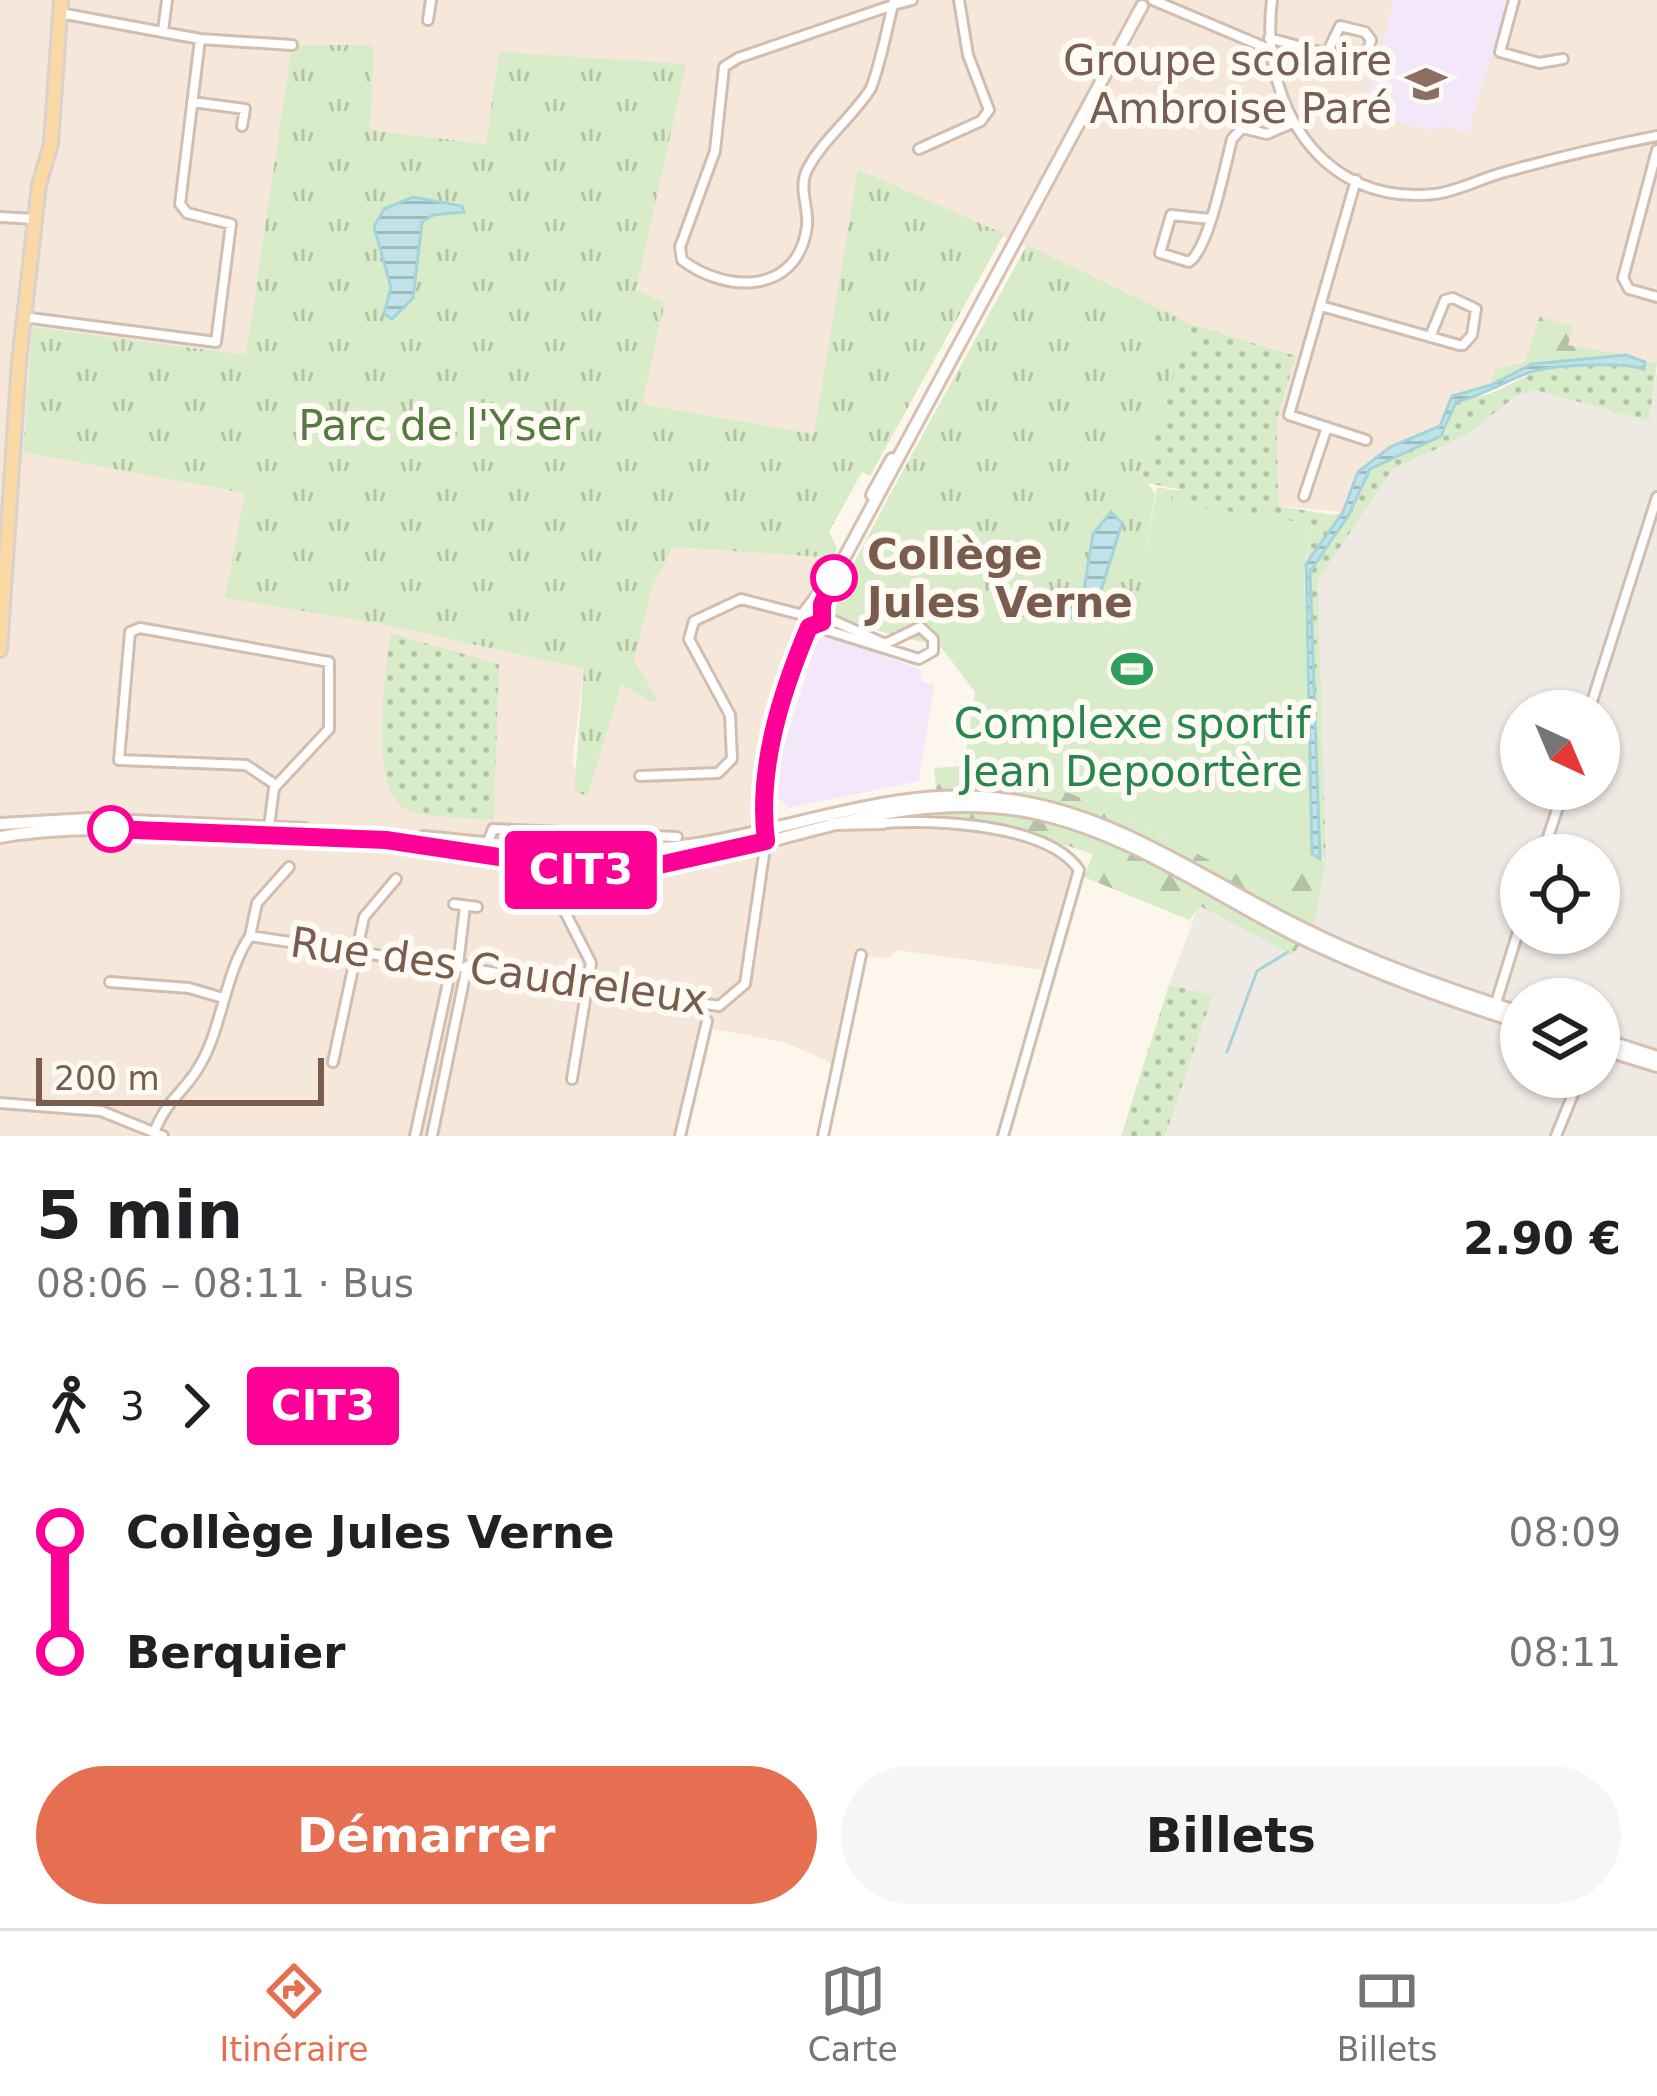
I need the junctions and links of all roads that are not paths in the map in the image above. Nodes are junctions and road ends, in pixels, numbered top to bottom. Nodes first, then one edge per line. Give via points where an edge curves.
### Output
1 (167, 0) edge
2 (431, 0) edge
3 (912, 0) edge
4 (959, 0) edge
5 (1273, 0) edge
6 (1514, 0) edge
7 (1145, 1) edge
8 (893, 2) edge
9 (61, 7) edge
10 (428, 20) dead end
11 (163, 32) junction
12 (1269, 38) junction
13 (200, 39) junction
14 (292, 45) dead end
15 (1269, 49) junction
16 (1327, 53) junction
17 (1563, 59) dead end
18 (192, 102) junction
19 (1292, 123) junction
20 (242, 126) dead end
21 (1657, 136) edge
22 (919, 149) dead end
23 (1657, 150) edge
24 (1357, 180) junction
25 (0, 217) edge
26 (35, 219) junction
27 (1210, 219) junction
28 (1657, 298) edge
29 (1322, 306) junction
30 (23, 317) junction
31 (1430, 337) junction
32 (1327, 428) junction
33 (1366, 440) dead end
34 (6, 472) edge
35 (1304, 496) dead end
36 (1657, 497) edge
37 (814, 617) junction
38 (0, 650) edge
39 (1595, 690) edge
40 (640, 776) dead end
41 (276, 784) junction
42 (898, 803) junction
43 (905, 821) junction
44 (829, 823) junction
45 (883, 823) joint
46 (0, 824) edge
47 (268, 831) junction
48 (765, 835) junction
49 (0, 837) edge
50 (676, 837) dead end
51 (487, 844) junction
52 (453, 849) junction
53 (501, 858) junction
54 (289, 866) dead end
55 (396, 879) dead end
56 (454, 904) dead end
57 (465, 906) junction
58 (477, 908) dead end
59 (564, 910) dead end
60 (1294, 929) junction
61 (250, 936) junction
62 (358, 951) junction
63 (1511, 954) edge
64 (860, 955) dead end
65 (459, 965) junction
66 (110, 982) dead end
67 (587, 987) junction
68 (223, 998) junction
69 (1494, 1009) junction
70 (1500, 1010) edge
71 (1500, 1012) edge
72 (706, 1021) dead end
73 (1620, 1047) edge
74 (1620, 1051) edge
75 (1657, 1057) edge
76 (334, 1062) dead end
77 (1657, 1066) edge
78 (572, 1079) dead end
79 (1568, 1098) edge
80 (1570, 1098) edge
81 (0, 1103) edge
82 (1567, 1105) junction
83 (158, 1134) edge
84 (416, 1136) edge
85 (429, 1136) edge
86 (680, 1136) edge
87 (823, 1136) edge
88 (1004, 1136) edge
89 (1556, 1136) edge

1 - 11 street
2 - 10 street
3 - 8 street
4 - 22 street via 989,110
5 - 12 street
6 - 17 street via 1500,52 1539,63
7 - 15 street
7 - 37 street
8 - 8 street via 867,94 805,174 805,236 788,263 763,280 734,285 682,260 715,151 724,67
9 - 11 street
9 - 26 main road via 51,144
11 - 13 street
12 - 15 street
12 - 16 street
13 - 14 street
13 - 18 street
15 - 19 street
16 - 16 street via 1340,26 1371,40 1364,64
18 - 20 street via 245,109
18 - 30 street via 180,207 231,224 216,342
19 - 24 street
19 - 27 street via 1267,134 1235,133
21 - 24 street via 1433,194
23 - 28 street via 1623,278 1629,289
24 - 29 street
25 - 26 street
26 - 30 main road
27 - 27 street via 1171,214 1160,253 1193,262
29 - 31 street
29 - 32 street via 1289,415
30 - 34 main road
31 - 31 street via 1445,300 1476,309 1467,344
32 - 33 street
32 - 35 street
34 - 38 main road
36 - 39 street
37 - 37 street via 919,659 933,651 920,627 885,644
37 - 40 street via 741,599 694,621 689,639 730,715 732,759 718,773
37 - 48 street via 769,753
41 - 41 street via 329,729 328,662 130,632 118,760 247,765
41 - 47 street
42 - 43 street
42 - 44 street
42 - 48 street
42 - 60 street via 994,806 1088,827
42 - 60 street via 926,795 1006,799 1074,813 1137,838
43 - 45 street
43 - 88 street via 991,826 1075,862 1079,875
44 - 45 street
44 - 48 street
46 - 47 street via 97,819
47 - 49 street via 73,828
47 - 51 street
47 - 52 street
48 - 51 street via 628,852
48 - 53 street via 624,870
48 - 67 street, Rue des Caudreleux via 746,979 735,998 710,1007
50 - 51 street via 493,830
51 - 52 street
51 - 53 street
52 - 53 street
54 - 61 street via 256,903
55 - 62 street via 366,912
56 - 57 street
57 - 58 street
57 - 65 street
59 - 67 street via 590,959
60 - 69 street
61 - 62 street, Rue des Caudreleux
61 - 68 street, Rue des Caudreleux
62 - 65 street, Rue des Caudreleux
62 - 76 street
63 - 69 street
64 - 87 street
65 - 67 street, Rue des Caudreleux
65 - 84 street
65 - 85 street via 455,1046
66 - 68 street
67 - 78 street
68 - 83 street, Rue des Caudreleux via 200,1066 166,1104
69 - 70 street
69 - 71 street
72 - 86 street
73 - 75 street
74 - 77 street
79 - 82 street
80 - 82 street
81 - 83 street via 101,1111
82 - 89 street
84 - 85 street

